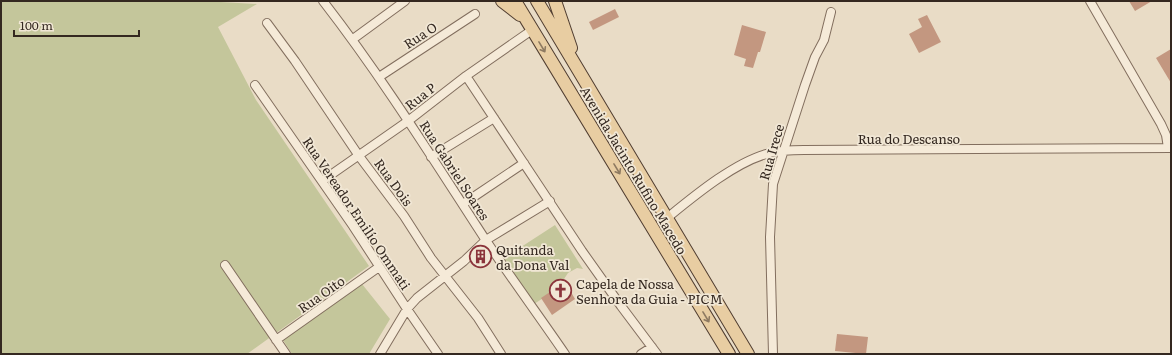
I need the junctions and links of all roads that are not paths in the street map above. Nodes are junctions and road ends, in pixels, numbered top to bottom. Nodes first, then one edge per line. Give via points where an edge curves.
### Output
1 (323, 1) edge
2 (405, 1) edge
3 (502, 1) edge
4 (515, 1) edge
5 (537, 1) edge
6 (555, 1) edge
7 (1090, 1) edge
8 (831, 12) dead end
9 (475, 14) dead end
10 (267, 23) dead end
11 (529, 25) junction
12 (353, 40) junction
13 (581, 73) junction
14 (466, 76) junction
15 (379, 77) junction
16 (255, 85) dead end
17 (494, 118) junction
18 (408, 121) junction
19 (1170, 148) edge
20 (784, 151) junction
21 (608, 153) junction
22 (359, 156) junction
23 (431, 157) junction
24 (524, 164) junction
25 (322, 181) junction
26 (647, 184) junction
27 (550, 201) junction
28 (463, 204) junction
29 (667, 218) junction
30 (486, 240) junction
31 (662, 243) junction
32 (225, 265) dead end
33 (379, 267) junction
34 (445, 275) junction
35 (703, 278) junction
36 (407, 309) junction
37 (276, 340) junction
38 (652, 347) junction
39 (286, 354) edge
40 (380, 354) edge
41 (438, 354) edge
42 (501, 354) edge
43 (565, 354) edge
44 (641, 354) edge
45 (657, 354) edge
46 (729, 354) edge
47 (748, 354) edge
48 (773, 354) edge

1 - 12 street, Rua Gabriel Soares
2 - 12 street
3 - 11 main road
4 - 11 main road, Avenida Jacinto Rufino Macedo
5 - 13 main road, Avenida Jacinto Rufino Macedo
6 - 13 main road
7 - 19 street via 1161,124
8 - 20 street, Rua Irece via 824,40 813,63
9 - 15 street, Rua O
10 - 22 street, Rua Dois
11 - 14 street, Rua P
11 -> 21 main road, Avenida Jacinto Rufino Macedo
12 - 15 street, Rua Gabriel Soares
13 - 26 main road, Avenida Jacinto Rufino Macedo
14 - 17 street
14 - 18 street, Rua P
15 - 18 street, Rua Gabriel Soares
16 - 25 street, Rua Vereador Emilío Ommati
17 - 23 street
17 - 24 street
18 - 22 street, Rua P
18 - 23 street, Rua Gabriel Soares
19 - 20 street, Rua do Descanso
20 - 29 street, Rua do Descanso via 770,153 744,163 716,180
20 - 48 street, Rua Irece via 772,197 770,244
21 - 26 main road via 607,142 611,139 626,161
21 -> 31 main road, Avenida Jacinto Rufino Macedo
22 - 25 street, Rua P
22 - 34 street, Rua Dois
23 - 28 street, Rua Gabriel Soares
24 - 27 street
24 - 28 street
25 - 33 street, Rua Vereador Emilío Ommati
26 - 29 main road, Avenida Jacinto Rufino Macedo
27 - 30 street
27 - 38 street via 601,278
28 - 30 street, Rua Gabriel Soares
29 - 35 main road, Avenida Jacinto Rufino Macedo
30 - 34 street
30 - 43 street, Rua Gabriel Soares
31 - 35 main road via 697,291 703,287
31 -> 46 main road, Avenida Jacinto Rufino Macedo
32 - 37 street
33 - 36 street, Rua Vereador Emilío Ommati
33 - 37 street, Rua Oito
34 - 36 street
34 - 42 street, Rua Dois via 478,318
35 - 47 main road, Avenida Jacinto Rufino Macedo
36 - 40 street
36 - 41 street, Rua Vereador Emilío Ommati
37 - 39 street
38 - 44 street
38 - 45 street

